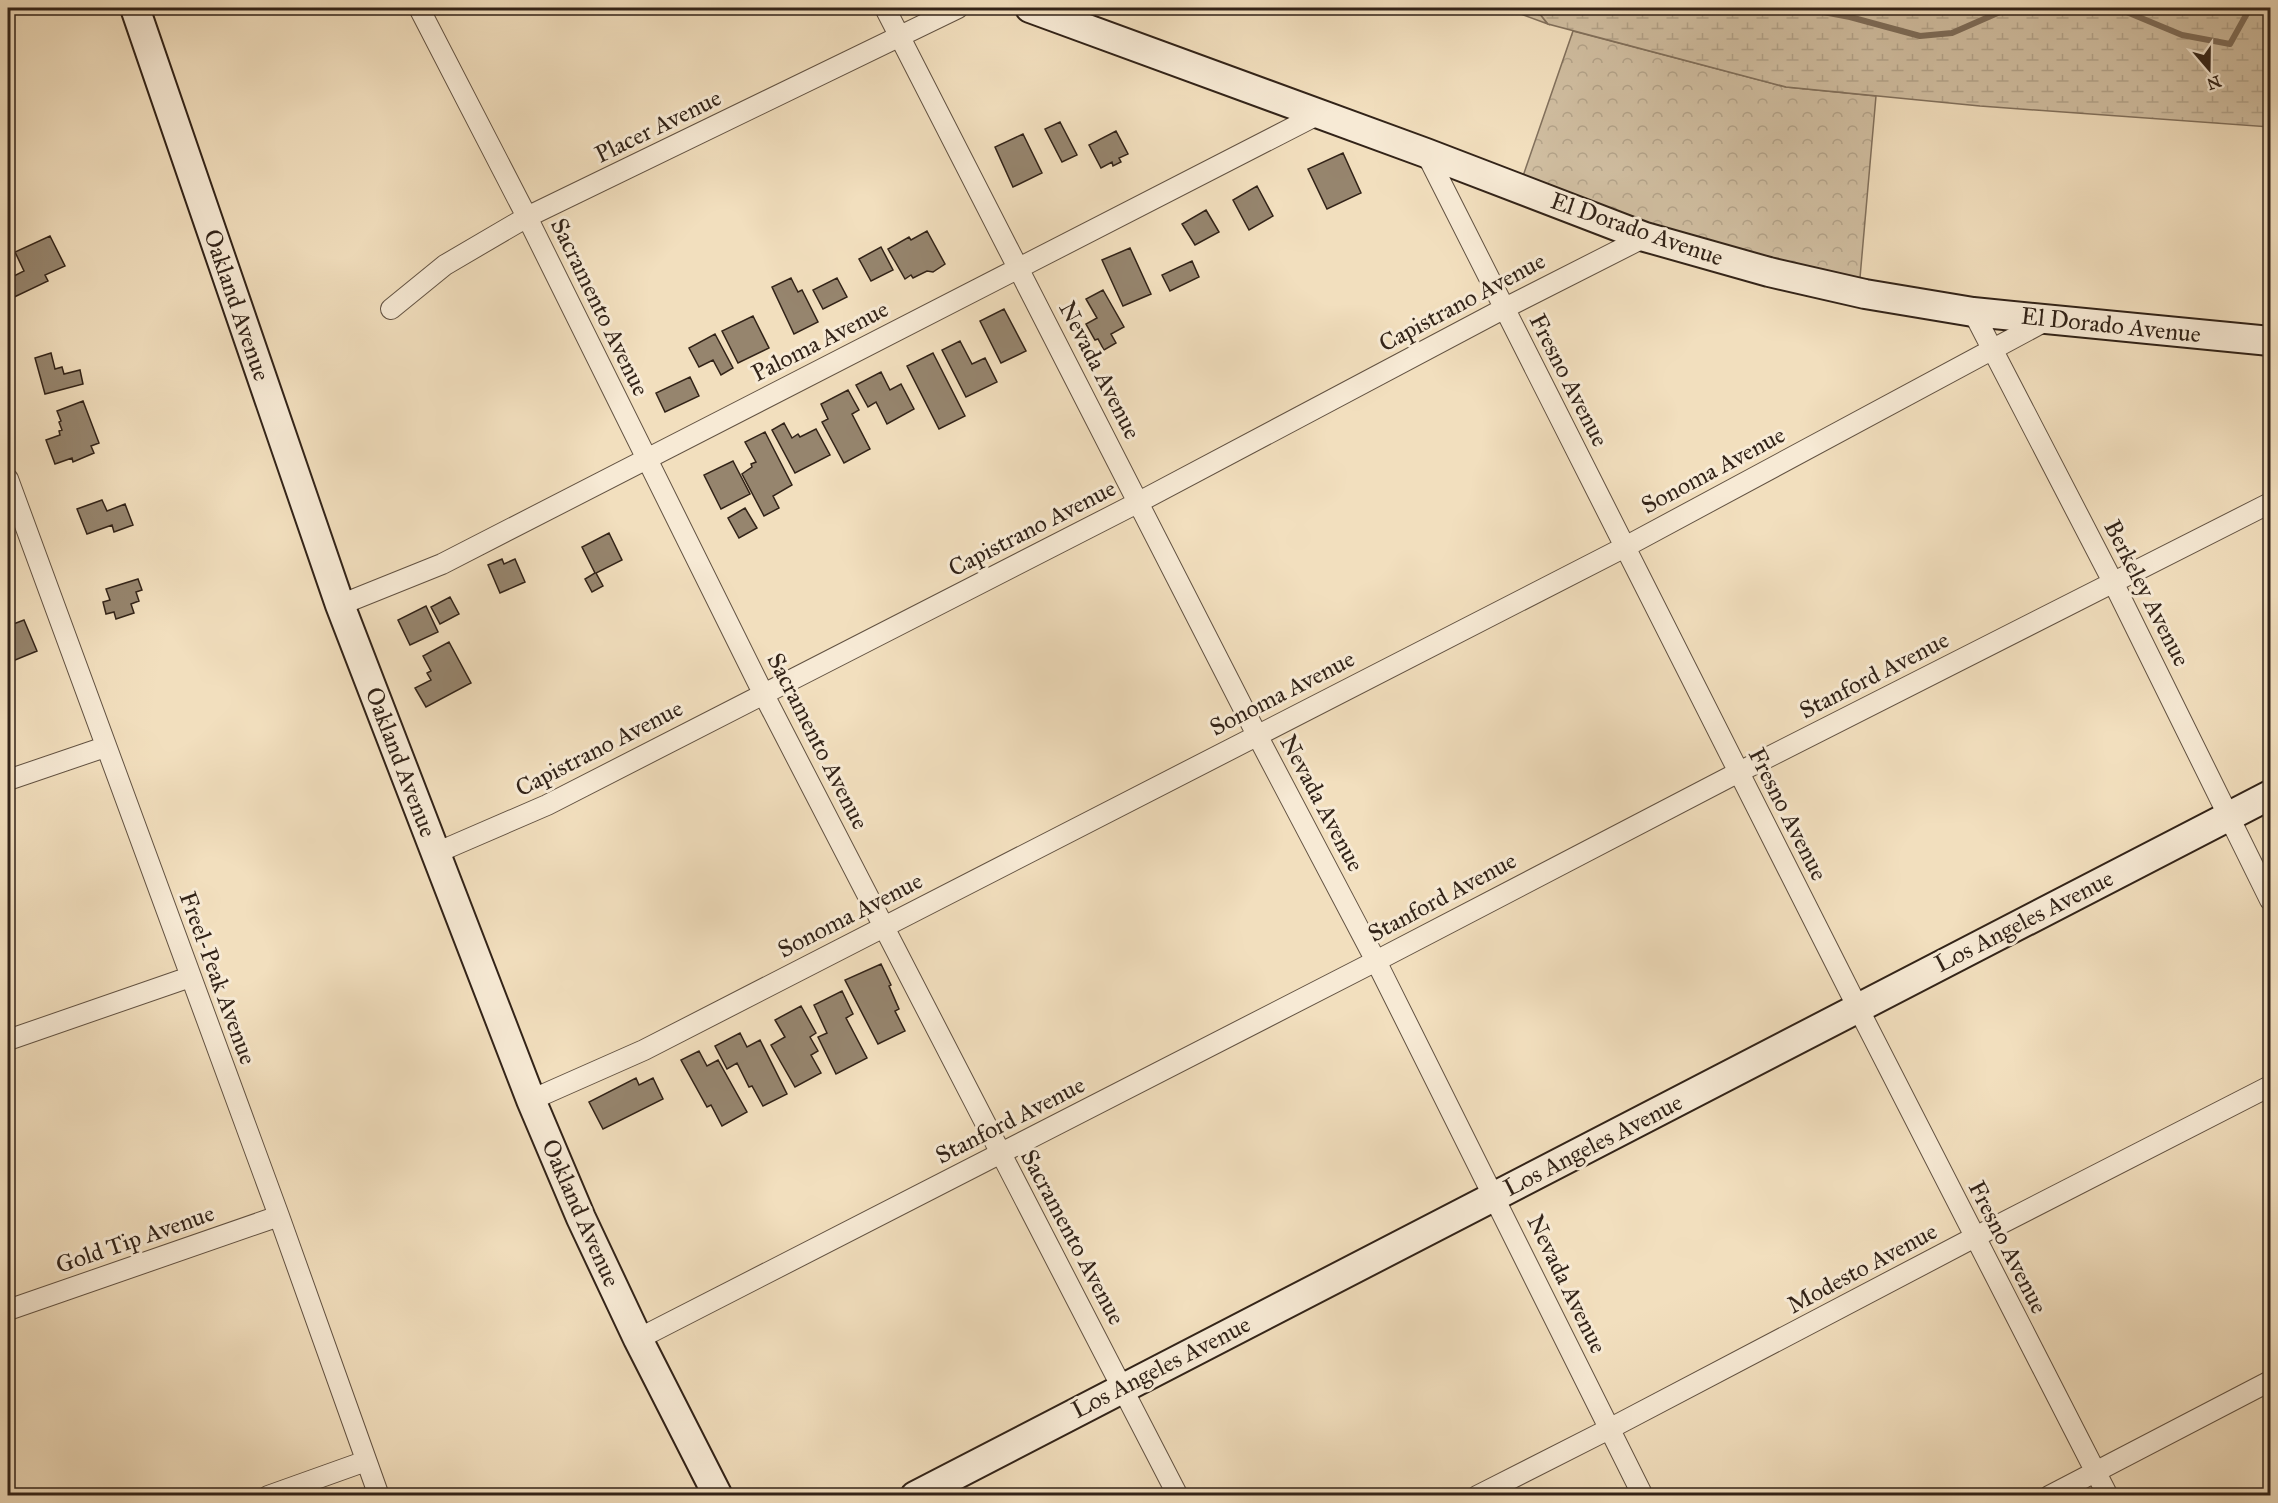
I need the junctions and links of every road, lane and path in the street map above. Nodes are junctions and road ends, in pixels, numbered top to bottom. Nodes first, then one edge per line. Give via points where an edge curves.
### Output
1 (135, 8) edge
2 (419, 8) edge
3 (885, 8) edge
4 (958, 8) edge
5 (1030, 8) edge
6 (901, 37) junction
7 (1319, 114) junction
8 (1426, 153) junction
9 (527, 217) junction
10 (1645, 237) junction
11 (1018, 268) junction
12 (1505, 308) junction
13 (391, 309) dead end
14 (1973, 312) junction
15 (2049, 319) junction
16 (2271, 340) edge
17 (1993, 350) junction
18 (646, 458) junction
19 (8, 479) edge
20 (1139, 502) junction
21 (2271, 503) edge
22 (1625, 547) junction
23 (2114, 584) junction
24 (340, 605) junction
25 (763, 693) junction
26 (1257, 735) junction
27 (105, 747) junction
28 (1739, 771) junction
29 (8, 780) edge
30 (2271, 795) edge
31 (2230, 815) junction
32 (436, 853) junction
33 (2271, 900) edge
34 (884, 926) junction
35 (1376, 961) junction
36 (190, 977) junction
37 (1858, 1008) junction
38 (8, 1040) edge
39 (2271, 1086) edge
40 (531, 1100) junction
41 (1000, 1153) junction
42 (1494, 1196) junction
43 (279, 1216) junction
44 (1975, 1237) junction
45 (8, 1310) edge
46 (638, 1339) junction
47 (2271, 1382) edge
48 (1123, 1387) junction
49 (1610, 1429) junction
50 (366, 1461) junction
51 (2096, 1471) junction
52 (268, 1496) edge
53 (379, 1496) edge
54 (718, 1496) edge
55 (915, 1496) edge
56 (1178, 1496) edge
57 (1477, 1496) edge
58 (1643, 1496) edge
59 (2049, 1496) edge
60 (2108, 1496) edge

1 - 24 street, Oakland Avenue
2 - 9 street, Sacramento Avenue
3 - 6 street, Nevada Avenue
4 - 6 street, Placer Avenue
5 - 7 street, El Dorado Avenue
6 - 9 street, Placer Avenue
6 - 11 street, Nevada Avenue
7 - 8 street, El Dorado Avenue
7 - 11 street, Paloma Avenue
8 - 10 street, El Dorado Avenue
8 - 12 street, Fresno Avenue
9 - 13 street, Placer Avenue via 445,265
9 - 18 street, Sacramento Avenue
10 - 12 street, Capistrano Avenue
10 - 14 street, El Dorado Avenue via 1865,294
11 - 18 street, Paloma Avenue
11 - 20 street, Nevada Avenue
12 - 20 street, Capistrano Avenue
12 - 22 street, Fresno Avenue
14 - 15 street, El Dorado Avenue
14 - 17 street, Berkeley Avenue
15 - 16 street, El Dorado Avenue
15 - 17 street, Sonoma Avenue
17 - 22 street, Sonoma Avenue
17 - 23 street, Berkeley Avenue
18 - 24 street, Paloma Avenue via 442,564
18 - 25 street, Sacramento Avenue
19 - 27 street, Freel-Peak Avenue
20 - 25 street, Capistrano Avenue
20 - 26 street, Nevada Avenue
21 - 23 street, Stanford Avenue
22 - 26 street, Sonoma Avenue
22 - 28 street, Fresno Avenue
23 - 28 street, Stanford Avenue
23 - 31 street, Berkeley Avenue
24 - 32 street, Oakland Avenue
25 - 32 street, Capistrano Avenue via 547,805
25 - 34 street, Sacramento Avenue
26 - 34 street, Sonoma Avenue
26 - 35 street, Nevada Avenue
27 - 29 street
27 - 36 street, Freel-Peak Avenue
28 - 35 street, Stanford Avenue
28 - 37 street, Fresno Avenue
30 - 31 street, Los Angeles Avenue
31 - 33 street, Berkeley Avenue
31 - 37 street, Los Angeles Avenue
32 - 40 street, Oakland Avenue
34 - 40 street, Sonoma Avenue via 644,1050
34 - 41 street, Sacramento Avenue
35 - 41 street, Stanford Avenue
35 - 42 street, Nevada Avenue
36 - 38 street
36 - 43 street, Freel-Peak Avenue
37 - 42 street, Los Angeles Avenue
37 - 44 street, Fresno Avenue
39 - 44 street, Modesto Avenue
40 - 46 street, Oakland Avenue
41 - 46 street, Stanford Avenue
41 - 48 street, Sacramento Avenue
42 - 48 street, Los Angeles Avenue
42 - 49 street, Nevada Avenue
43 - 45 street, Gold Tip Avenue
43 - 50 street, Freel-Peak Avenue
44 - 49 street, Modesto Avenue
44 - 51 street, Fresno Avenue
46 - 54 street, Oakland Avenue
47 - 51 street
48 - 55 street, Los Angeles Avenue
48 - 56 street, Sacramento Avenue
49 - 57 street, Modesto Avenue
49 - 58 street, Nevada Avenue
50 - 52 street
50 - 53 street, Freel-Peak Avenue
51 - 59 street
51 - 60 street, Fresno Avenue

